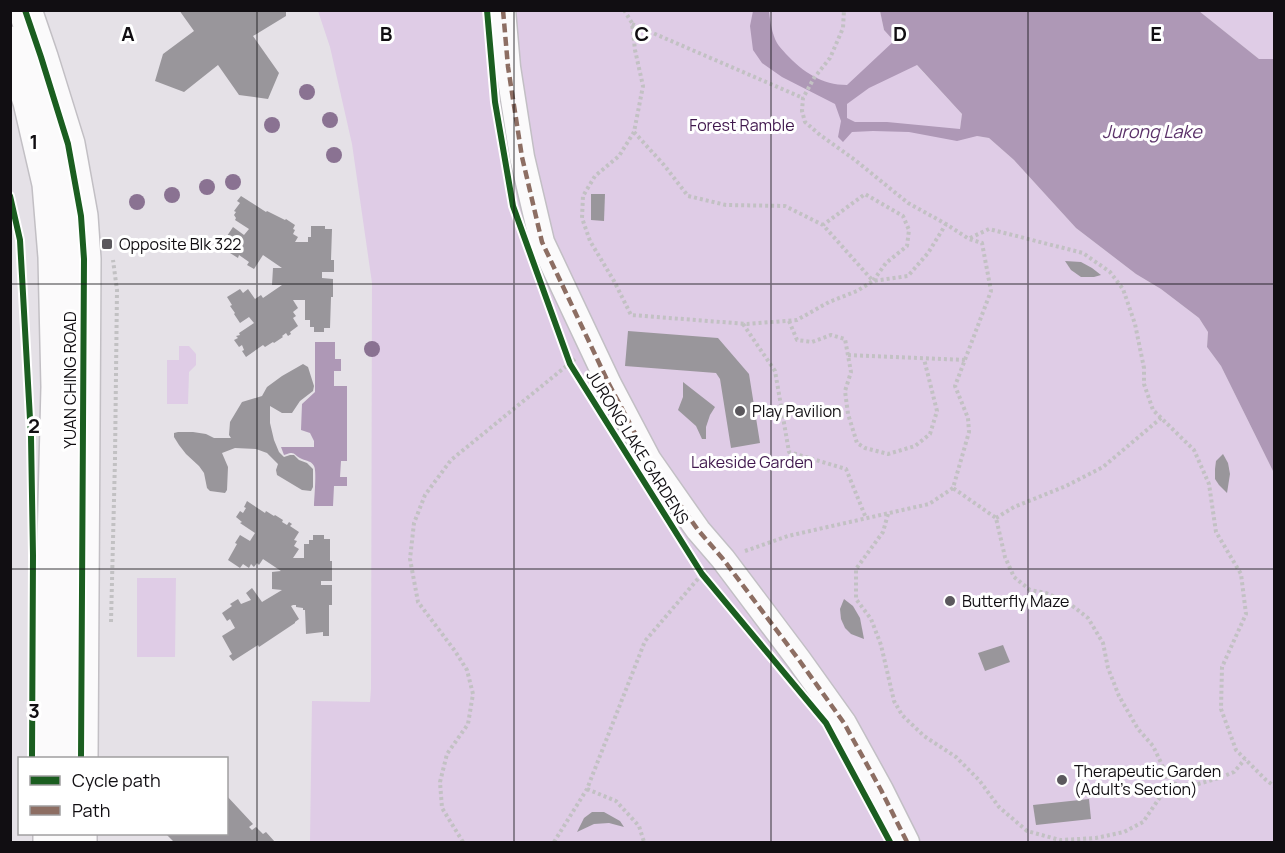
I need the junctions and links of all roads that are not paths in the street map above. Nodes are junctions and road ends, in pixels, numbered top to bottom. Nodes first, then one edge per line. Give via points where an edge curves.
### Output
1 (25, 10) edge
2 (503, 10) edge
3 (10, 43) edge
4 (51, 757) edge
5 (81, 757) edge
6 (907, 843) edge

1 - 5 street, YUAN CHING ROAD via 68,144 81,216
2 - 6 street via 520,146 542,242 590,344 649,460 844,723
3 - 4 street, YUAN CHING ROAD via 30,102 49,184 55,257 58,387

